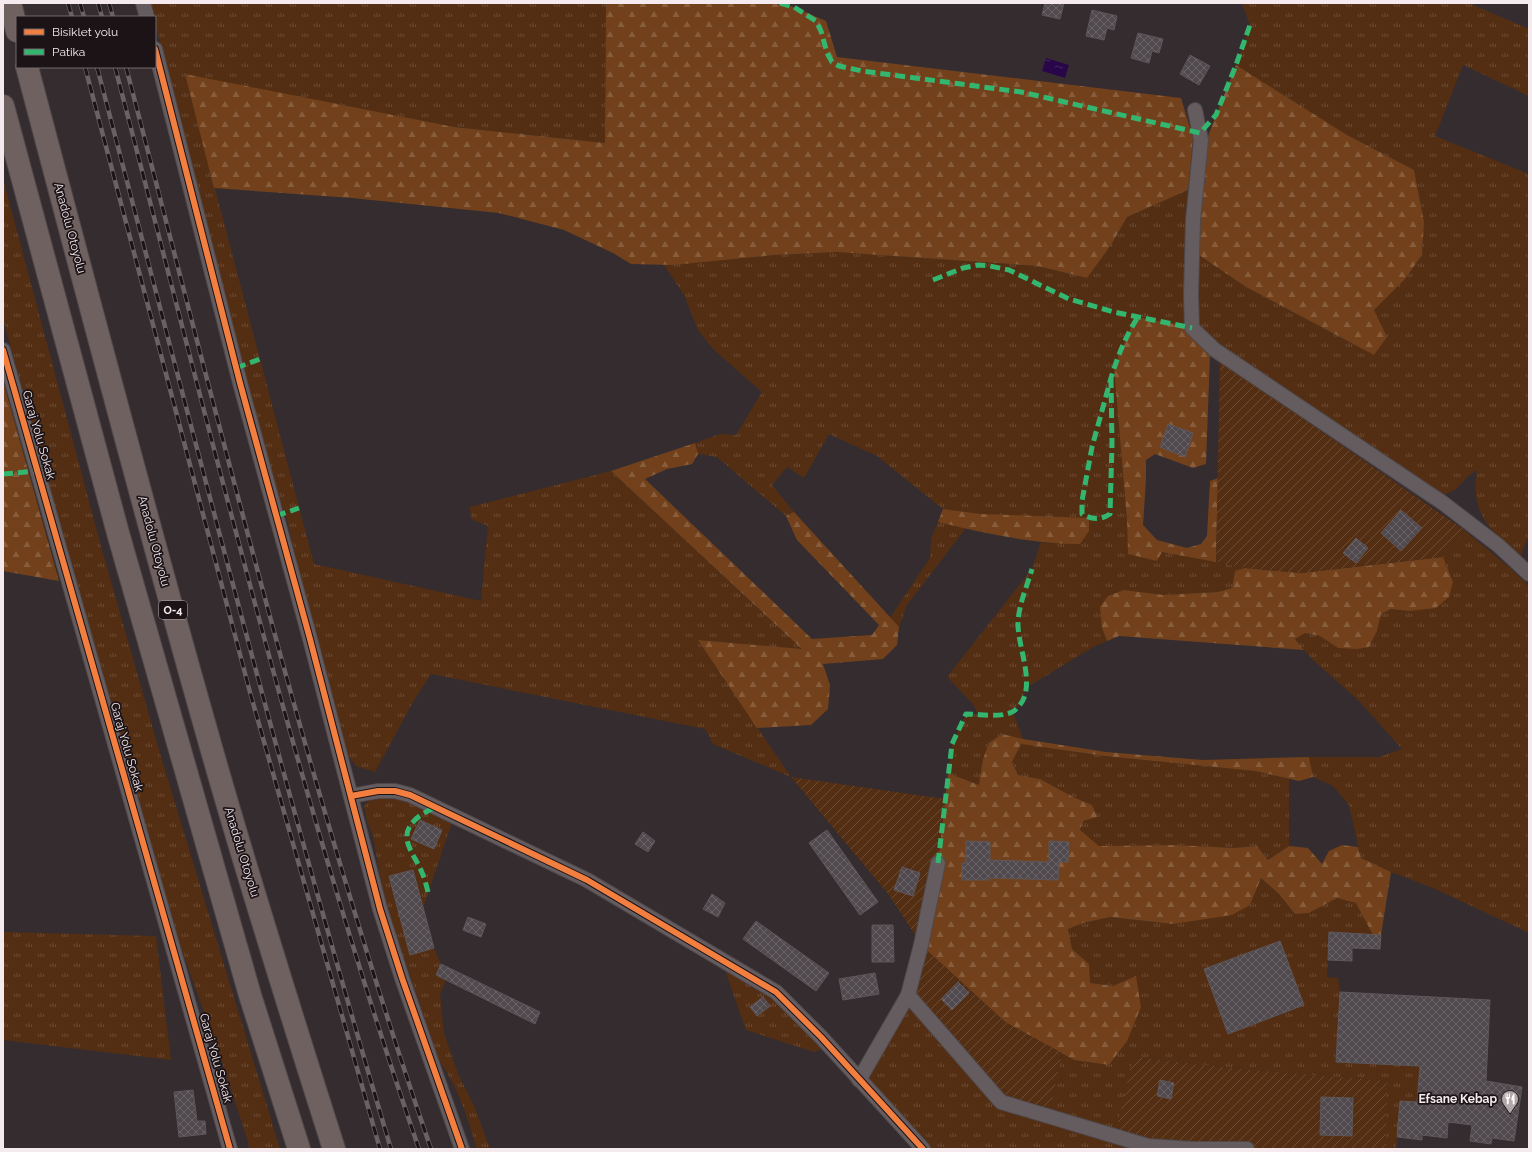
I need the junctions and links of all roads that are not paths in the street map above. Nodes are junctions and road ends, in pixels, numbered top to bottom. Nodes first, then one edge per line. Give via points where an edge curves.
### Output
1 (10, 3) edge
2 (143, 3) edge
3 (147, 16) edge
4 (16, 27) edge
5 (156, 53) edge
6 (27, 68) edge
7 (3, 106) edge
8 (1195, 110) dead end
9 (3, 350) edge
10 (1529, 574) edge
11 (351, 796) junction
12 (938, 863) dead end
13 (908, 995) junction
14 (859, 1080) junction
15 (230, 1149) edge
16 (300, 1149) edge
17 (334, 1149) edge
18 (462, 1149) edge
19 (923, 1149) edge
20 (1247, 1149) edge

1 - 4 highway
2 - 3 street
5 - 11 street via 240,383
6 - 17 highway, Anadolu Otoyolu / O-4 via 146,514 208,735
7 - 16 highway, O-4 via 120,541 250,995
8 - 10 street via 1201,140 1193,220 1192,328 1215,350 1443,503 1499,546
9 - 15 street, Garaj Yolu Sokak
11 - 14 street via 384,791 410,795 587,880 776,992
11 - 18 street via 380,909
12 - 13 street
13 - 14 street
13 - 20 street via 1001,1102 1148,1146
14 - 19 street

